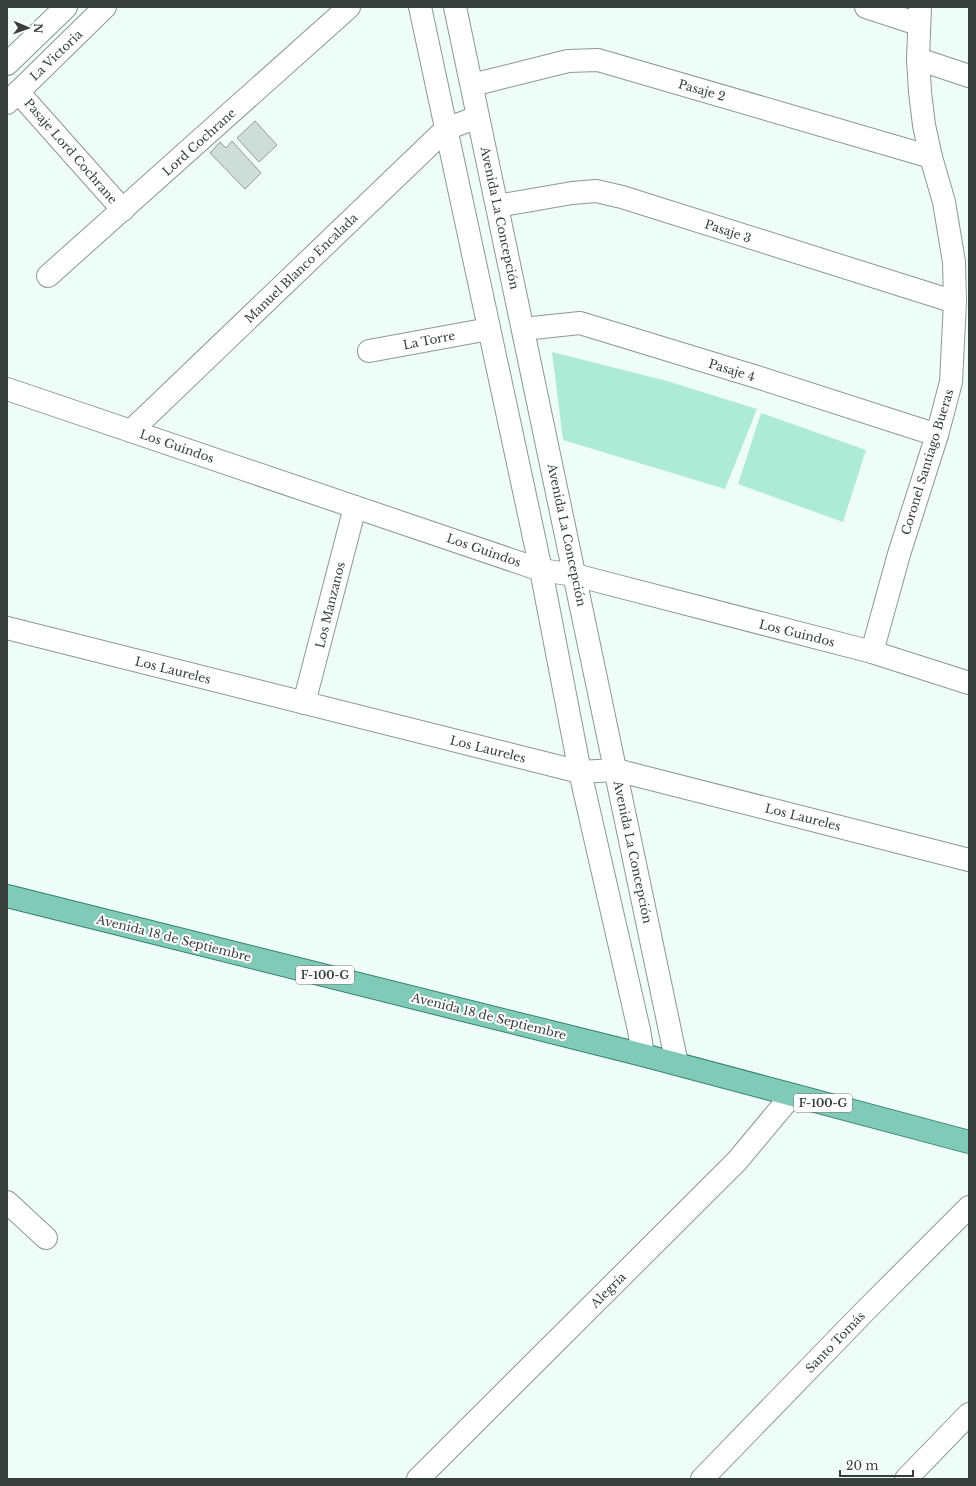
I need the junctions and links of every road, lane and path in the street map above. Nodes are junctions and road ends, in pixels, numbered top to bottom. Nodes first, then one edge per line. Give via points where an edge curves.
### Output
1 (66, 7) edge
2 (106, 7) edge
3 (349, 7) edge
4 (420, 7) edge
5 (455, 7) edge
6 (866, 7) edge
7 (919, 16) edge
8 (918, 59) junction
9 (7, 64) edge
10 (969, 76) edge
11 (472, 85) junction
12 (13, 98) edge
13 (478, 117) junction
14 (446, 129) junction
15 (931, 157) junction
16 (497, 206) junction
17 (123, 210) junction
18 (961, 264) edge
19 (48, 276) dead end
20 (954, 302) junction
21 (489, 329) junction
22 (523, 329) junction
23 (369, 352) dead end
24 (7, 389) edge
25 (131, 431) junction
26 (937, 435) junction
27 (355, 507) junction
28 (540, 570) junction
29 (575, 576) junction
30 (7, 628) edge
31 (872, 652) junction
32 (969, 683) edge
33 (304, 703) junction
34 (616, 770) junction
35 (580, 772) junction
36 (969, 860) edge
37 (7, 896) edge
38 (643, 1055) junction
39 (677, 1064) junction
40 (792, 1095) junction
41 (969, 1142) edge
42 (7, 1202) edge
43 (969, 1207) edge
44 (46, 1238) dead end
45 (969, 1414) edge
46 (418, 1479) edge
47 (702, 1479) edge
48 (906, 1479) edge

1 - 9 street
2 - 12 street, La Victoria
3 - 17 street, Lord Cochrane
4 - 14 street
5 - 11 street, Avenida La Concepción
6 - 7 street
7 - 8 street, Coronel Santiago Bueras
8 - 10 street
8 - 15 street, Coronel Santiago Bueras via 924,125
11 - 13 street, Avenida La Concepción
11 - 15 street, Pasaje 2 via 568,61 598,60
12 - 17 street, Pasaje Lord Cochrane
13 - 14 street, Manuel Blanco Encalada
13 - 16 street, Avenida La Concepción
14 - 21 street
14 - 25 street, Manuel Blanco Encalada
15 - 18 street, Coronel Santiago Bueras
16 - 20 street, Pasaje 3 via 596,191
16 - 22 street, Avenida La Concepción
17 - 19 street, Lord Cochrane
18 - 20 street, Coronel Santiago Bueras
20 - 26 street, Coronel Santiago Bueras via 951,382
21 - 23 street, La Torre
21 - 28 street
22 - 26 street, Pasaje 4 via 580,323
22 - 29 street, Avenida La Concepción
24 - 25 street, Los Guindos
25 - 27 street, Los Guindos
26 - 31 street, Coronel Santiago Bueras via 899,554
27 - 28 street, Los Guindos
27 - 33 street, Los Manzanos
28 - 29 street, Los Guindos
28 - 35 street
29 - 31 street, Los Guindos
29 - 34 street, Avenida La Concepción
30 - 33 street, Los Laureles
31 - 32 street, Los Guindos
33 - 35 street, Los Laureles
34 - 35 street, Los Laureles
34 - 36 street, Los Laureles
34 - 39 street, Avenida La Concepción
35 - 38 street
37 - 38 main road, Avenida 18 de Septiembre / F-100-G
38 - 39 main road, Avenida 18 de Septiembre / F-100-G
39 - 40 main road, Avenida 18 de Septiembre / F-100-G
40 - 41 main road, Avenida 18 de Septiembre / F-100-G
40 - 46 street, Alegría via 737,1161
42 - 44 street
43 - 47 street, Santo Tomás
45 - 48 street

